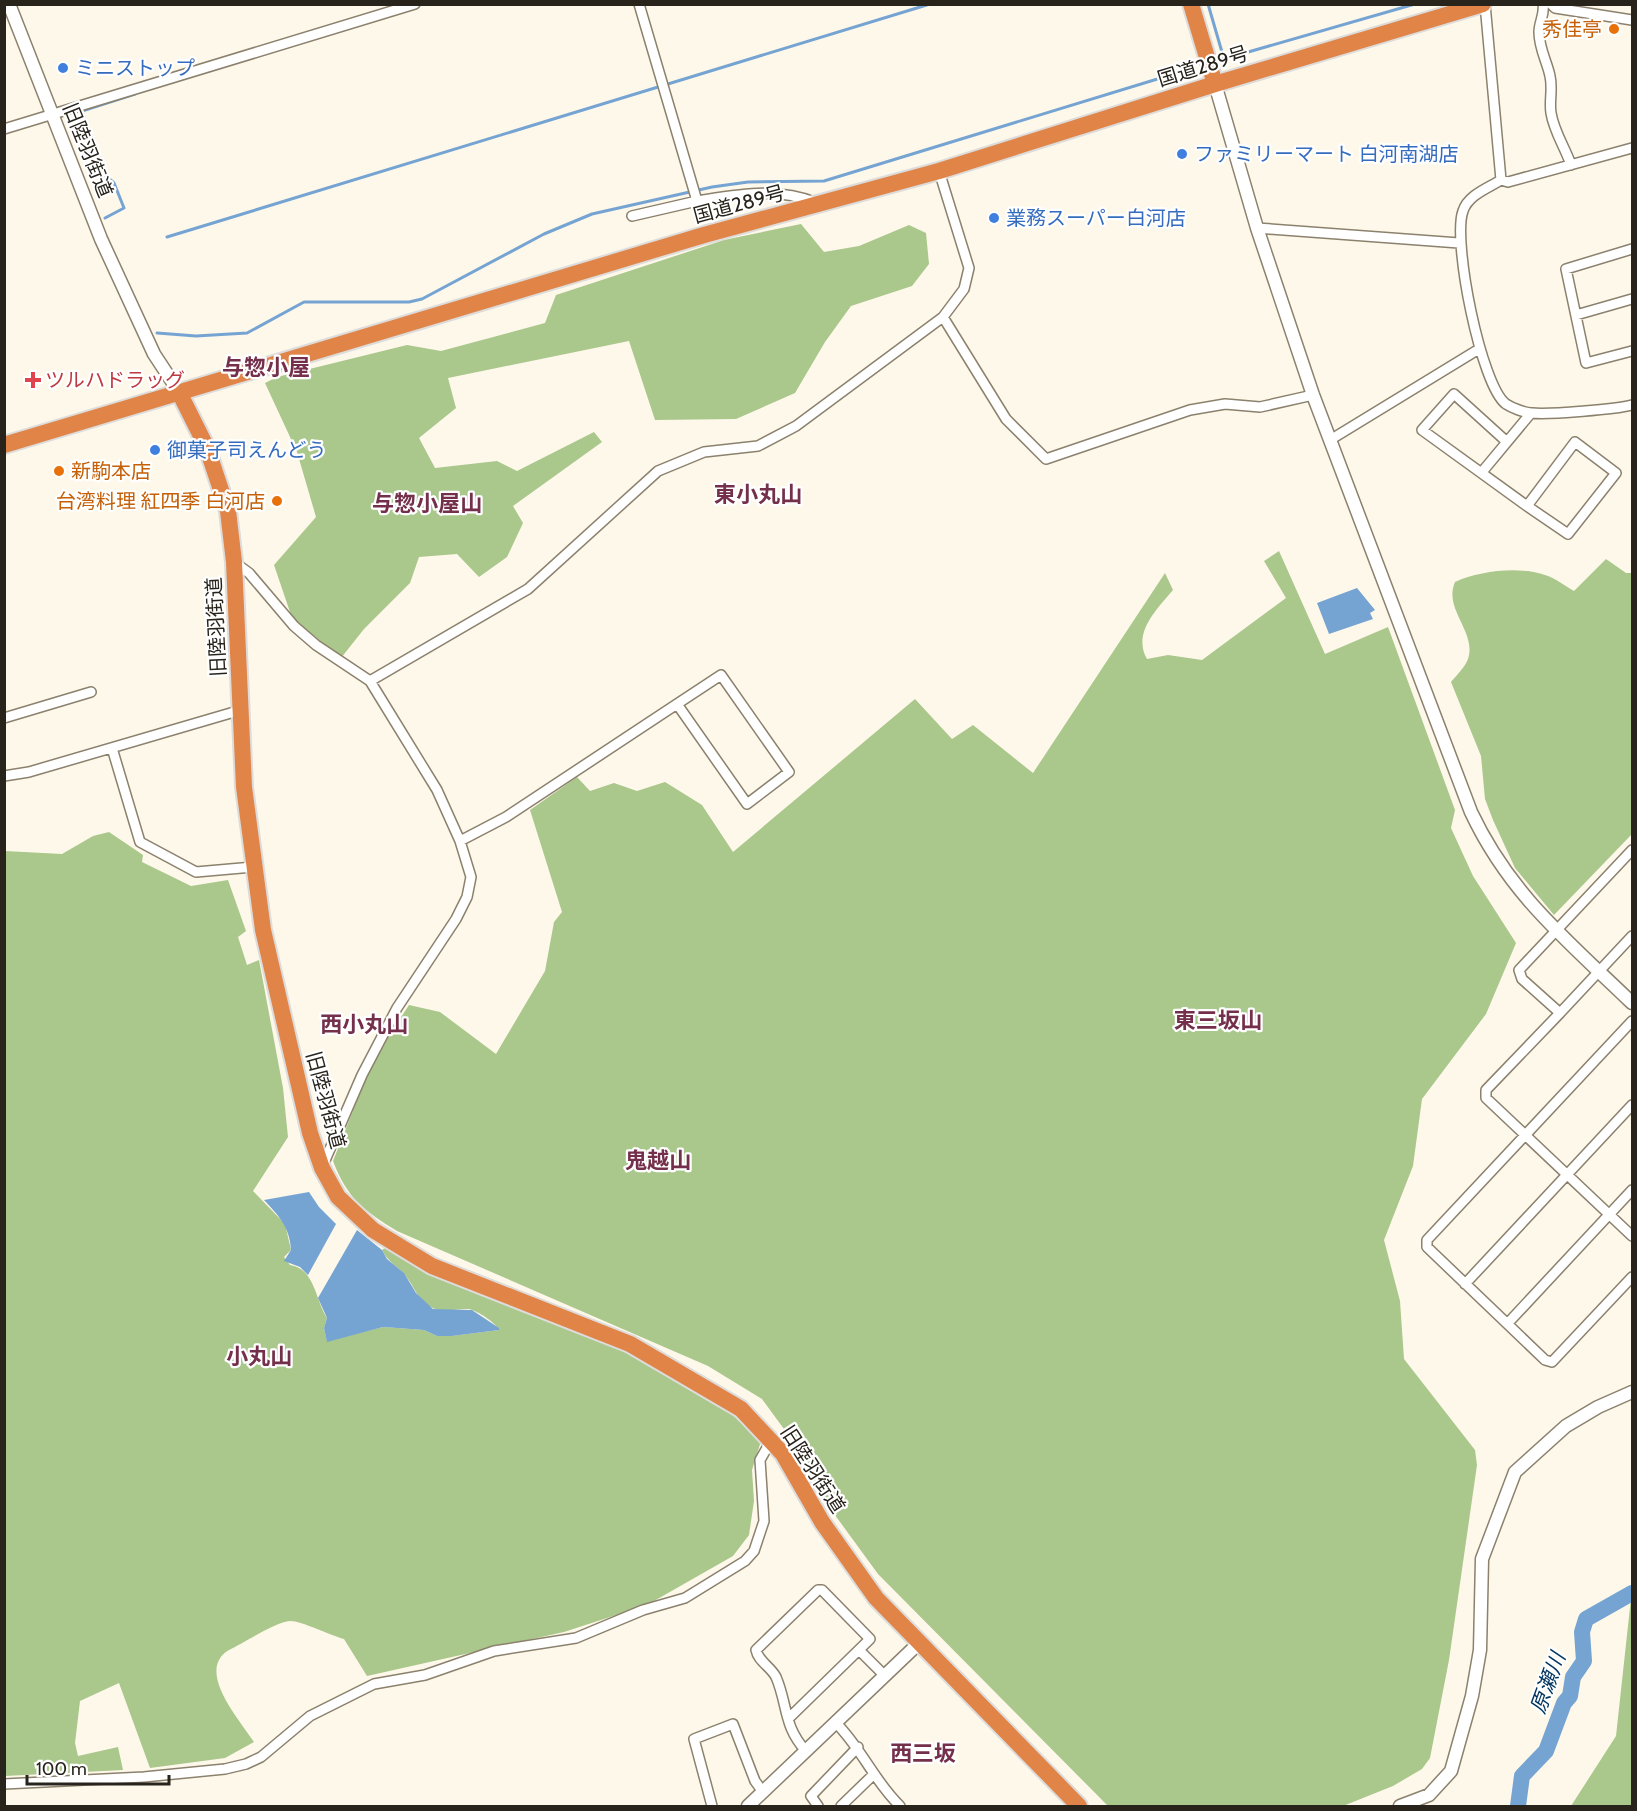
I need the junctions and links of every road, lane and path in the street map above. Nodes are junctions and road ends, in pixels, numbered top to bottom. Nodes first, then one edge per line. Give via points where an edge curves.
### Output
1 (9, 4) edge
2 (415, 4) edge
3 (639, 4) edge
4 (1191, 4) edge
5 (1484, 4) edge
6 (1544, 4) edge
7 (1551, 4) edge
8 (1632, 20) edge
9 (1215, 84) junction
10 (51, 114) junction
11 (4, 129) edge
12 (1632, 148) edge
13 (1571, 165) junction
14 (939, 171) junction
15 (1501, 180) junction
16 (697, 201) junction
17 (821, 205) junction
18 (632, 216) dead end
19 (1257, 228) junction
20 (1459, 243) junction
21 (1632, 249) edge
22 (1632, 300) edge
23 (1576, 315) junction
24 (943, 317) junction
25 (1479, 349) junction
26 (1632, 351) edge
27 (179, 392) junction
28 (1313, 395) junction
29 (1631, 408) edge
30 (1531, 413) junction
31 (1330, 440) junction
32 (1507, 442) junction
33 (4, 445) edge
34 (1482, 472) junction
35 (1527, 506) junction
36 (234, 562) junction
37 (370, 681) junction
38 (91, 692) dead end
39 (677, 704) junction
40 (241, 710) junction
41 (4, 718) edge
42 (112, 748) junction
43 (4, 776) edge
44 (460, 841) junction
45 (1632, 850) edge
46 (253, 867) junction
47 (1556, 931) junction
48 (1632, 936) edge
49 (1600, 971) junction
50 (1632, 1002) edge
51 (1560, 1013) junction
52 (1632, 1021) edge
53 (1632, 1105) edge
54 (1525, 1135) junction
55 (322, 1168) junction
56 (1566, 1175) junction
57 (1632, 1190) edge
58 (1609, 1215) junction
59 (1632, 1236) edge
60 (1632, 1276) edge
61 (1465, 1284) junction
62 (1508, 1323) junction
63 (1632, 1392) edge
64 (772, 1439) junction
65 (919, 1643) junction
66 (860, 1651) junction
67 (885, 1676) junction
68 (788, 1719) junction
69 (836, 1723) junction
70 (858, 1747) junction
71 (806, 1751) junction
72 (873, 1775) junction
73 (4, 1784) edge
74 (763, 1792) junction
75 (712, 1806) edge
76 (748, 1806) edge
77 (818, 1806) edge
78 (841, 1806) edge
79 (900, 1806) edge
80 (1079, 1806) edge
81 (1400, 1806) edge

1 - 10 street, 旧陸羽街道
2 - 10 street
3 - 16 street
4 - 9 highway
5 - 9 highway, 国道289号
5 - 15 street
6 - 13 street via 1539,30 1541,53 1550,74 1555,131
7 - 8 street via 1565,10
9 - 14 highway, 国道289号
9 - 19 street
10 - 11 street
10 - 27 street, 旧陸羽街道 via 149,344
12 - 13 street
13 - 15 street via 1508,182
14 - 17 highway, 国道289号
14 - 24 street via 969,268 963,289
15 - 20 street via 1471,198 1463,209
16 - 17 street via 742,193 772,193 797,195
16 - 18 street
17 - 27 highway, 国道289号 via 704,235
19 - 20 street
19 - 28 street
20 - 25 street
21 - 23 street via 1566,269
22 - 23 street
23 - 26 street via 1586,363
24 - 28 street via 1006,419 1046,459 1190,410 1225,404 1260,407
24 - 37 street via 796,426 758,446 704,452 657,471 528,589
25 - 30 street via 1506,404
25 - 31 street
27 - 33 highway, 国道289号
27 - 36 highway, 旧陸羽街道 via 220,479
28 - 31 street
29 - 30 street
30 - 32 street
31 - 47 street via 1471,812 1512,883
32 - 34 street
32 - 34 street via 1454,394 1422,430
34 - 35 street
35 - 35 street via 1568,534 1616,473 1575,442
36 - 37 street via 249,573 294,626
36 - 40 highway, 旧陸羽街道
37 - 44 street via 437,790
38 - 41 street
39 - 39 street via 721,675 789,771 747,804
39 - 44 street via 506,817
40 - 42 street
40 - 46 highway, 旧陸羽街道
42 - 43 street
42 - 46 street via 140,842 196,872
44 - 55 street via 471,877 466,897 456,919 397,1008 362,1075
45 - 47 street
46 - 55 highway, 旧陸羽街道 via 265,941
47 - 49 street
47 - 51 street via 1520,970 1522,979
48 - 49 street
49 - 50 street
49 - 51 street
51 - 54 street via 1486,1090 1486,1098
52 - 54 street
53 - 56 street
54 - 56 street
54 - 61 street via 1427,1240 1427,1247
55 - 64 highway, 旧陸羽街道 via 338,1197 354,1214 398,1246 432,1266 630,1344 724,1397
56 - 58 street
56 - 61 street
57 - 58 street
58 - 59 street
58 - 62 street
60 - 62 street via 1552,1362 1545,1360
61 - 62 street
63 - 81 street via 1566,1426 1515,1472 1482,1559 1480,1650 1451,1771 1429,1795
64 - 65 highway, 旧陸羽街道 via 840,1549 876,1598
64 - 73 street via 760,1460 764,1521 754,1551 746,1561 685,1598 643,1610 576,1638 494,1651 425,1675 374,1684 310,1716 261,1756 236,1767 144,1777
65 - 67 street
65 - 80 highway, 旧陸羽街道
66 - 67 street
66 - 68 street
66 - 68 street via 870,1639 818,1590 756,1650 775,1675
67 - 69 street
68 - 71 street via 793,1737
69 - 70 street
69 - 71 street
70 - 72 street
70 - 77 street via 811,1796
71 - 74 street
72 - 78 street
72 - 79 street
74 - 75 street via 733,1724 694,1739
74 - 76 street

